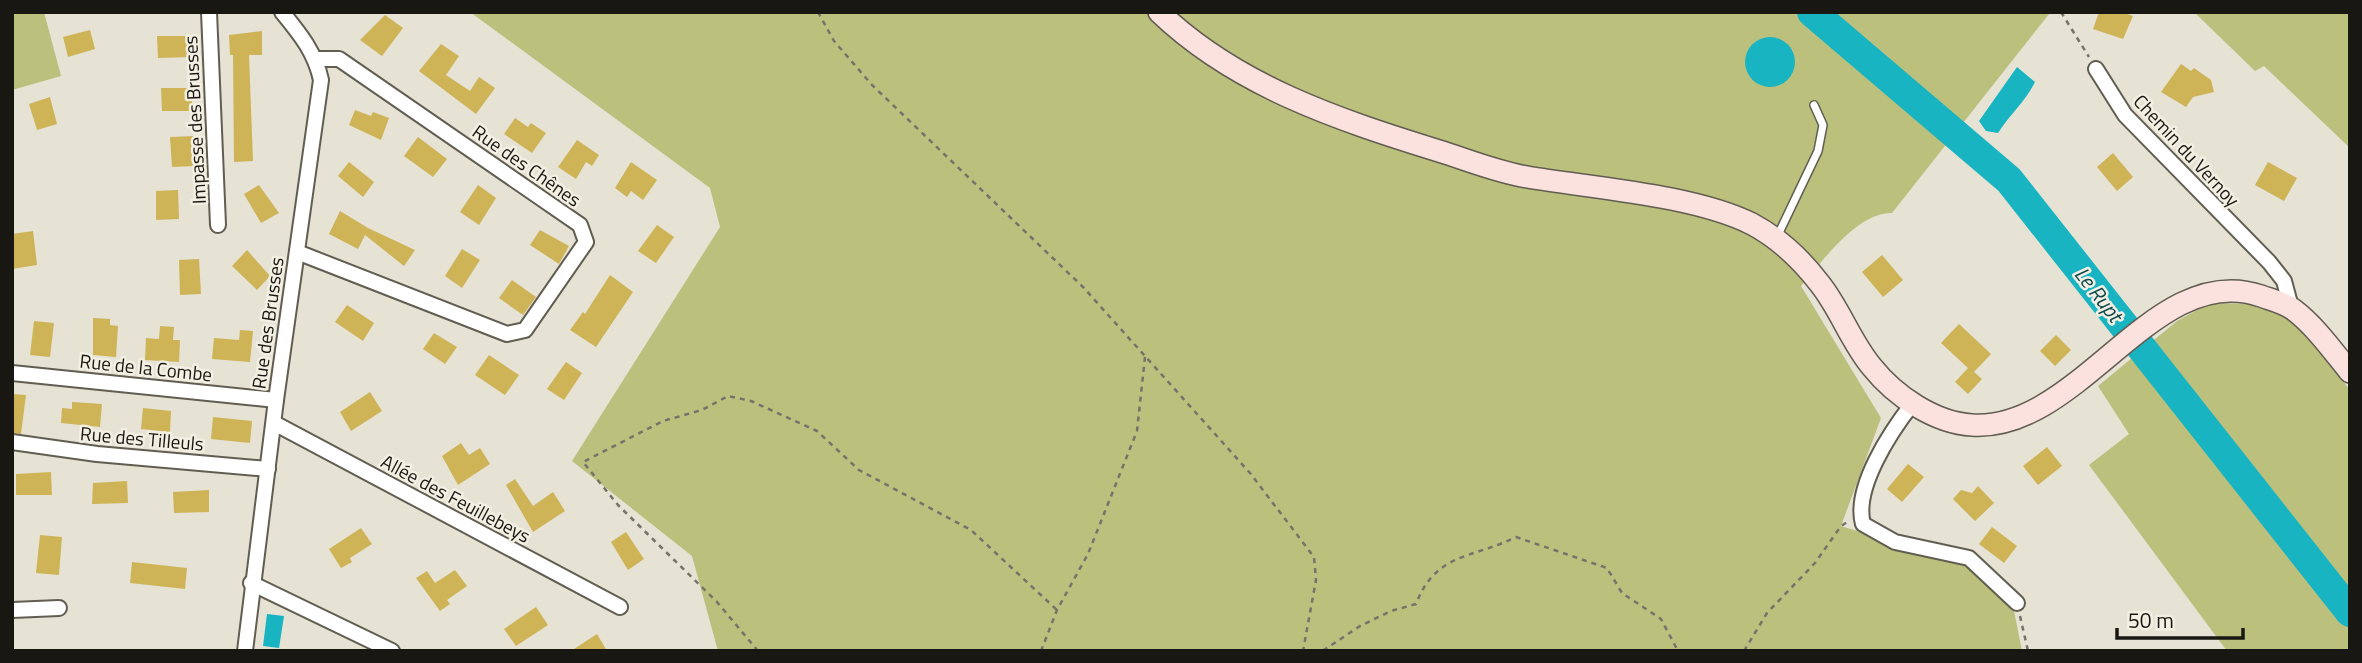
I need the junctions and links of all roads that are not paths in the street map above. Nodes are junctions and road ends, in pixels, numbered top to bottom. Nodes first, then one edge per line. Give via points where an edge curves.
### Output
1 (209, 12) edge
2 (282, 12) edge
3 (1159, 12) edge
4 (317, 59) junction
5 (2096, 69) road end
6 (1814, 105) dead end
7 (218, 225) dead end
8 (1777, 237) junction
9 (297, 252) junction
10 (2291, 307) junction
11 (2350, 372) edge
12 (12, 373) edge
13 (275, 400) junction
14 (1913, 403) junction
15 (274, 424) junction
16 (12, 442) edge
17 (268, 469) junction
18 (251, 583) junction
19 (2017, 603) road end
20 (620, 607) dead end
21 (59, 608) dead end
22 (12, 610) edge
23 (245, 651) edge
24 (392, 651) edge

1 - 7 street, Impasse des Brusses
2 - 4 street
3 - 8 main road via 1188,40 1237,72 1377,132 1520,176 1715,208
4 - 9 street, Rue des Brusses via 321,80
4 - 9 street, Rue des Chênes via 339,59 580,225 586,242 525,330 507,334
5 - 10 street, Chemin du Vernoy via 2125,115 2269,262 2284,281
6 - 8 lane via 1823,125 1818,151
8 - 14 main road via 1823,286 1871,366
9 - 13 street, Rue des Brusses
10 - 11 main road
10 - 14 main road via 2232,291 2185,302 2046,405 1999,425 1949,423
12 - 13 street, Rue de la Combe
13 - 15 street, Rue des Brusses
14 - 19 street via 1891,431 1864,491 1863,524 1895,542 1969,558
15 - 17 street, Rue des Brusses
15 - 20 street, Allée des Feuillebeys
16 - 17 street, Rue des Tilleuls
17 - 18 street, Rue des Brusses
18 - 23 street, Rue des Brusses
18 - 24 street
21 - 22 street

